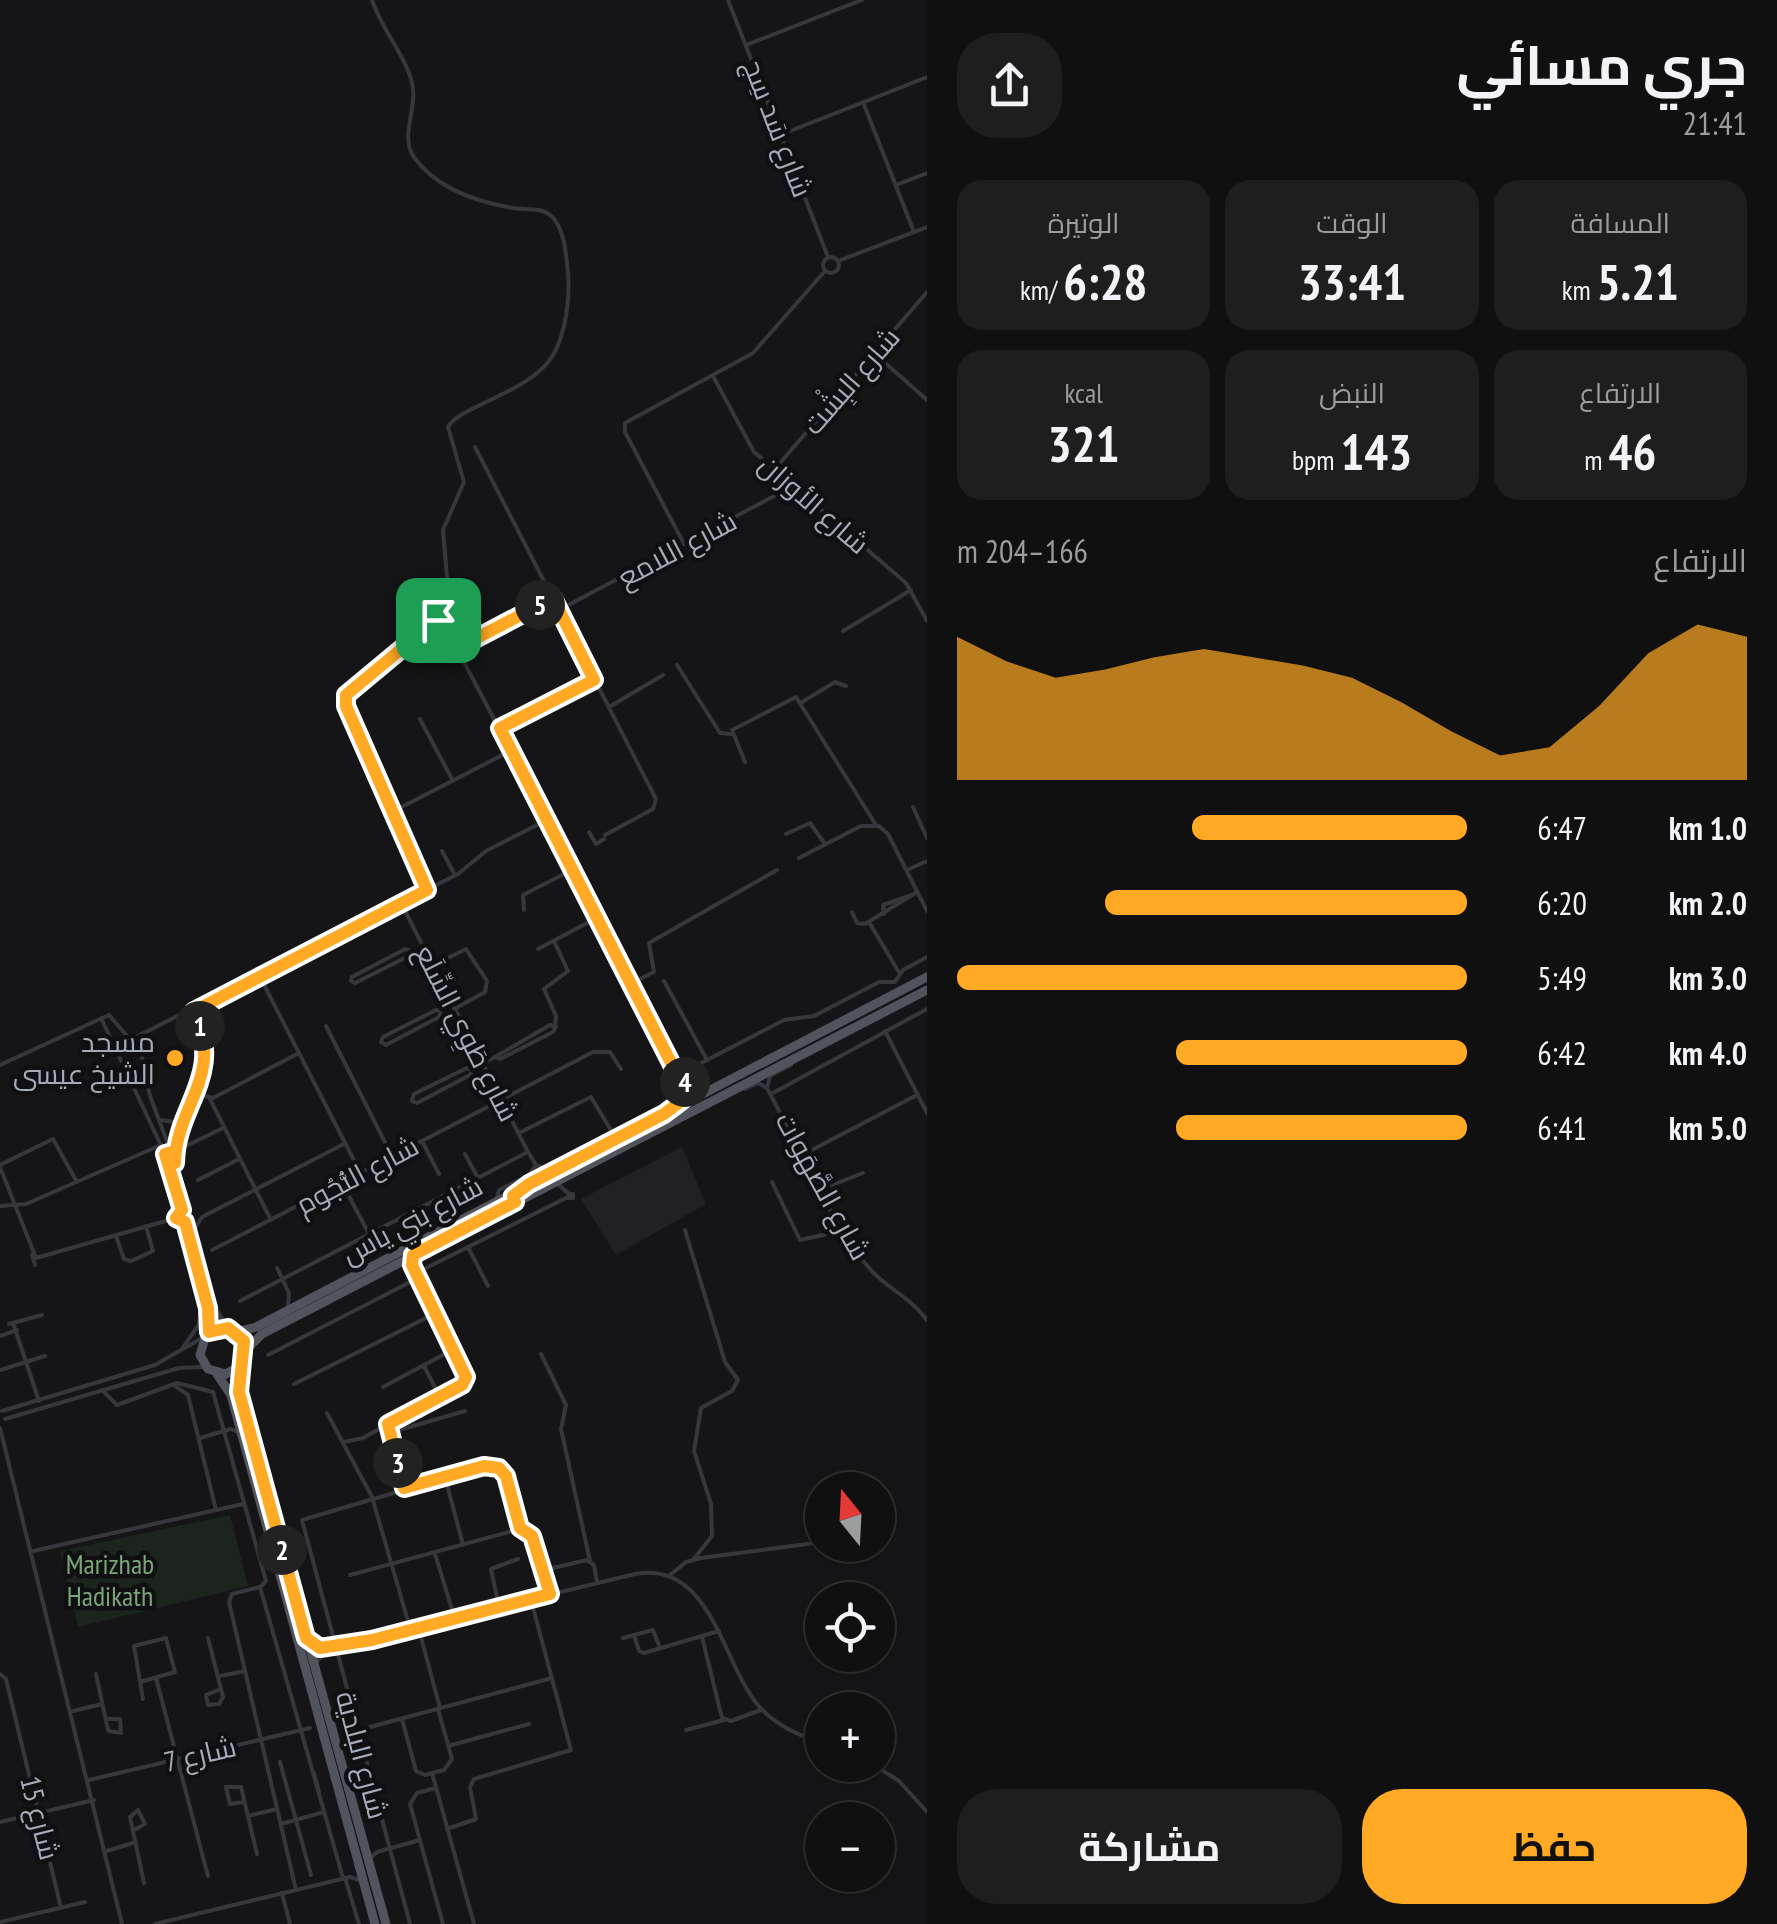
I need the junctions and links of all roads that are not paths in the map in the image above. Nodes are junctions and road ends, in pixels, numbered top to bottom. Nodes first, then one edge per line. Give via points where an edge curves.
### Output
1 (372, 0) edge
2 (728, 0) edge
3 (862, 0) edge
4 (746, 45) junction
5 (927, 78) edge
6 (863, 102) junction
7 (780, 135) junction
8 (927, 173) edge
9 (896, 186) junction
10 (927, 227) edge
11 (914, 232) junction
12 (828, 257) junction
13 (838, 261) junction
14 (825, 271) junction
15 (927, 292) edge
16 (874, 354) junction
17 (714, 376) junction
18 (927, 400) edge
19 (475, 448) dead end
20 (774, 470) junction
21 (794, 486) junction
22 (684, 544) junction
23 (911, 590) junction
24 (553, 598) junction
25 (559, 610) junction
26 (441, 622) junction
27 (927, 622) edge
28 (843, 631) dead end
29 (458, 648) junction
30 (677, 665) dead end
31 (663, 675) dead end
32 (594, 680) junction
33 (846, 686) dead end
34 (802, 702) junction
35 (609, 707) junction
36 (420, 720) dead end
37 (500, 728) junction
38 (731, 734) junction
39 (512, 750) junction
40 (745, 762) dead end
41 (453, 781) junction
42 (914, 807) dead end
43 (392, 812) junction
44 (549, 820) junction
45 (876, 824) junction
46 (555, 831) junction
47 (589, 832) dead end
48 (786, 834) dead end
49 (927, 838) edge
50 (825, 844) junction
51 (442, 851) dead end
52 (798, 858) dead end
53 (927, 861) edge
54 (777, 870) dead end
55 (907, 870) junction
56 (566, 873) junction
57 (455, 875) junction
58 (427, 890) junction
59 (917, 892) junction
60 (401, 903) junction
61 (524, 910) dead end
62 (927, 911) edge
63 (852, 912) dead end
64 (591, 922) junction
65 (869, 922) junction
66 (554, 940) junction
67 (422, 945) junction
68 (538, 949) dead end
69 (411, 950) junction
70 (927, 958) edge
71 (432, 966) junction
72 (900, 974) junction
73 (260, 977) junction
74 (927, 977) edge
75 (664, 982) dead end
76 (634, 984) junction
77 (927, 990) edge
78 (453, 1007) junction
79 (927, 1009) edge
80 (441, 1010) junction
81 (194, 1011) junction
82 (101, 1018) junction
83 (326, 1026) dead end
84 (885, 1031) junction
85 (146, 1034) junction
86 (133, 1038) junction
87 (139, 1048) junction
88 (118, 1053) junction
89 (299, 1053) junction
90 (700, 1054) junction
91 (707, 1060) junction
92 (794, 1060) junction
93 (483, 1064) junction
94 (698, 1064) junction
95 (0, 1065) edge
96 (622, 1068) dead end
97 (472, 1069) junction
98 (680, 1074) junction
99 (721, 1084) junction
100 (769, 1090) junction
101 (734, 1091) junction
102 (198, 1094) junction
103 (917, 1095) junction
104 (688, 1096) junction
105 (718, 1098) junction
106 (210, 1099) junction
107 (502, 1100) junction
108 (189, 1113) junction
109 (927, 1113) edge
110 (159, 1119) junction
111 (152, 1121) junction
112 (224, 1128) junction
113 (519, 1133) junction
114 (624, 1135) junction
115 (422, 1141) junction
116 (346, 1144) junction
117 (162, 1145) junction
118 (188, 1145) dead end
119 (528, 1152) junction
120 (168, 1153) junction
121 (465, 1154) dead end
122 (804, 1154) junction
123 (392, 1156) junction
124 (239, 1159) junction
125 (534, 1162) junction
126 (175, 1163) junction
127 (0, 1166) edge
128 (556, 1170) junction
129 (360, 1172) junction
130 (863, 1173) dead end
131 (439, 1174) dead end
132 (569, 1174) junction
133 (478, 1178) junction
134 (198, 1180) dead end
135 (76, 1182) junction
136 (772, 1182) dead end
137 (342, 1183) junction
138 (529, 1184) junction
139 (549, 1184) junction
140 (822, 1189) junction
141 (255, 1190) junction
142 (569, 1195) junction
143 (496, 1202) junction
144 (515, 1202) junction
145 (0, 1206) edge
146 (17, 1207) junction
147 (182, 1210) junction
148 (189, 1210) junction
149 (202, 1217) junction
150 (176, 1218) junction
151 (271, 1220) junction
152 (185, 1222) junction
153 (146, 1226) junction
154 (194, 1230) junction
155 (685, 1230) dead end
156 (369, 1234) junction
157 (116, 1236) junction
158 (468, 1247) junction
159 (853, 1247) junction
160 (212, 1250) dead end
161 (32, 1255) junction
162 (412, 1260) junction
163 (35, 1266) dead end
164 (278, 1268) dead end
165 (417, 1276) junction
166 (282, 1279) junction
167 (488, 1286) dead end
168 (290, 1293) junction
169 (205, 1295) junction
170 (308, 1300) junction
171 (240, 1301) dead end
172 (286, 1312) junction
173 (436, 1313) junction
174 (42, 1315) dead end
175 (927, 1320) edge
176 (17, 1330) junction
177 (232, 1330) junction
178 (208, 1334) junction
179 (0, 1336) edge
180 (455, 1349) junction
181 (246, 1350) junction
182 (178, 1354) junction
183 (541, 1354) dead end
184 (45, 1356) dead end
185 (268, 1356) dead end
186 (28, 1362) junction
187 (424, 1365) junction
188 (240, 1366) junction
189 (0, 1370) edge
190 (212, 1371) junction
191 (294, 1384) dead end
192 (112, 1387) junction
193 (383, 1387) dead end
194 (167, 1388) junction
195 (102, 1390) junction
196 (197, 1390) junction
197 (109, 1396) junction
198 (440, 1397) junction
199 (188, 1398) junction
200 (39, 1401) junction
201 (422, 1408) junction
202 (1, 1410) edge
203 (466, 1410) dead end
204 (327, 1414) dead end
205 (236, 1416) junction
206 (428, 1421) junction
207 (2, 1424) edge
208 (388, 1424) junction
209 (228, 1430) junction
210 (399, 1430) dead end
211 (242, 1436) junction
212 (200, 1438) junction
213 (344, 1442) junction
214 (445, 1477) junction
215 (404, 1488) junction
216 (372, 1497) junction
217 (244, 1504) junction
218 (216, 1510) junction
219 (520, 1528) junction
220 (805, 1542) edge
221 (464, 1545) junction
222 (33, 1551) junction
223 (435, 1554) junction
224 (518, 1559) dead end
225 (694, 1560) junction
226 (590, 1561) junction
227 (392, 1564) junction
228 (544, 1570) junction
229 (350, 1575) dead end
230 (670, 1575) junction
231 (598, 1583) junction
232 (260, 1587) junction
233 (550, 1594) junction
234 (530, 1599) junction
235 (499, 1607) junction
236 (454, 1618) junction
237 (418, 1626) junction
238 (410, 1628) junction
239 (718, 1631) junction
240 (634, 1635) junction
241 (702, 1637) junction
242 (208, 1638) dead end
243 (306, 1638) junction
244 (623, 1638) dead end
245 (331, 1647) junction
246 (660, 1648) junction
247 (315, 1670) junction
248 (244, 1671) junction
249 (0, 1674) edge
250 (96, 1674) dead end
251 (218, 1677) junction
252 (156, 1678) junction
253 (552, 1678) junction
254 (140, 1682) junction
255 (221, 1689) dead end
256 (142, 1699) dead end
257 (102, 1704) junction
258 (439, 1708) junction
259 (762, 1710) junction
260 (72, 1711) junction
261 (318, 1714) junction
262 (402, 1718) junction
263 (106, 1719) dead end
264 (724, 1720) junction
265 (528, 1724) dead end
266 (310, 1728) junction
267 (300, 1730) junction
268 (356, 1730) junction
269 (686, 1730) dead end
270 (323, 1734) junction
271 (805, 1738) edge
272 (261, 1740) junction
273 (448, 1746) junction
274 (176, 1760) junction
275 (280, 1762) dead end
276 (432, 1773) junction
277 (895, 1779) edge
278 (89, 1780) junction
279 (436, 1788) junction
280 (94, 1800) junction
281 (244, 1802) junction
282 (277, 1809) junction
283 (39, 1812) junction
284 (325, 1812) junction
285 (927, 1812) edge
286 (248, 1816) junction
287 (296, 1820) junction
288 (0, 1822) edge
289 (281, 1824) junction
290 (447, 1829) junction
291 (134, 1830) dead end
292 (420, 1840) junction
293 (137, 1842) junction
294 (362, 1844) junction
295 (389, 1849) junction
296 (106, 1851) junction
297 (377, 1852) junction
298 (257, 1854) dead end
299 (363, 1862) junction
300 (311, 1874) dead end
301 (208, 1876) dead end
302 (346, 1878) junction
303 (364, 1883) junction
304 (144, 1884) dead end
305 (296, 1890) junction
306 (282, 1894) junction
307 (85, 1902) dead end
308 (61, 1908) junction
309 (0, 1922) edge
310 (122, 1924) edge
311 (155, 1924) edge
312 (290, 1924) edge
313 (358, 1924) edge
314 (376, 1924) edge
315 (386, 1924) edge
316 (410, 1924) edge
317 (444, 1924) edge
318 (474, 1924) edge

1 - 26 street via 412,78 408,138 415,158 451,190 548,214 559,228 567,264 567,303 547,363 449,424 464,482 443,530 447,573 436,607
2 - 4 street, شارع سَد سِج
3 - 4 street
4 - 7 street, شارع سَد سِج
5 - 6 street
6 - 7 street
6 - 9 street
7 - 12 street, شارع سَد سِج
8 - 9 street
9 - 11 street
10 - 11 street
11 - 13 street
12 - 13 street
12 - 14 street
13 - 14 street via 834,272
14 - 17 street via 753,354
15 - 16 street, شارع البِشْت
16 - 18 street
16 - 20 street, شارع البِشْت
17 - 20 street, شارع الأوزان via 751,447
17 - 22 street via 624,425
19 - 24 street
20 - 21 street, شارع الأوزان
21 - 22 street, شارع اللامع
21 - 23 street, شارع الأوزان
22 - 25 street, شارع اللامع
23 - 27 street, شارع الأوزان
23 - 28 street
24 - 25 street
24 - 29 street
25 - 32 street
26 - 29 street
26 - 43 street via 343,698
29 - 37 street
30 - 38 street via 720,733
31 - 35 street
32 - 35 street
32 - 37 street
33 - 34 street via 835,682
34 - 38 street via 790,696
34 - 45 street
35 - 47 street via 656,801 596,844
36 - 41 street
37 - 39 street
38 - 40 street
39 - 41 street
39 - 44 street
41 - 43 street
42 - 49 street
43 - 58 street
44 - 46 street
44 - 57 street via 486,851
45 - 50 street
45 - 55 street
46 - 56 street via 550,840
46 - 76 street
48 - 50 street via 810,824
50 - 52 street
51 - 57 street
53 - 55 street
54 - 76 street via 649,943 656,968
55 - 59 street
56 - 61 street via 523,895
56 - 64 street
57 - 58 street
58 - 60 street
59 - 62 street
59 - 65 street via 883,905 884,914
60 - 67 street, شارع طَوِي السِّلَع
60 - 73 street
63 - 65 street via 860,924
64 - 66 street
64 - 76 street via 622,982
65 - 72 street
66 - 68 street
66 - 93 street via 568,972 545,986 555,1026
67 - 69 street
67 - 71 street, شارع طَوِي السِّلَع
69 - 69 street via 353,976 351,982 409,956
70 - 72 street
71 - 78 street, شارع طَوِي السِّلَع
71 - 78 street via 466,949 486,981 485,992
72 - 91 street via 895,982 879,982 814,1016 784,1020
73 - 81 street
73 - 89 street
74 - 99 main road, شارع بني ياس
75 - 90 street
76 - 98 street
77 - 92 main road, شارع بني ياس
78 - 80 street
78 - 93 street, شارع طَوِي السِّلَع
79 - 84 street
80 - 80 street via 383,1036 381,1042 439,1017
81 - 85 street
81 - 102 street via 205,1050
82 - 86 street via 112,1016
82 - 88 street
82 - 95 street
83 - 123 street
84 - 100 street
84 - 103 street
85 - 86 street
85 - 87 street
86 - 87 street
86 - 88 street
87 - 110 street
88 - 111 street
89 - 106 street
89 - 116 street
90 - 91 street
90 - 94 street
91 - 94 street
92 - 100 street, شارع الصَّهَوات via 769,1078
92 - 101 main road, شارع بني ياس
93 - 97 street
93 - 107 street, شارع طَوِي السِّلَع
94 - 98 street
96 - 107 street, شارع النُّجُوم via 599,1050
97 - 97 street via 414,1094 412,1100 418,1103
98 - 104 street
99 - 104 main road, شارع بني ياس
99 - 105 main road
100 - 101 street, شارع الصَّهَوات via 758,1083
100 - 122 street, شارع الصَّهَوات
101 - 105 main road, شارع بني ياس
102 - 106 street
102 - 108 street
103 - 109 street
103 - 122 street
104 - 114 main road, شارع بني ياس
105 - 132 main road, شارع بني ياس
106 - 112 street
107 - 113 street, شارع طَوِي السِّلَع
107 - 115 street, شارع النُّجُوم
108 - 110 street via 174,1122
108 - 126 street
110 - 111 street
110 - 120 street
111 - 117 street
112 - 118 street
112 - 124 street
113 - 114 street via 592,1097 612,1132
113 - 119 street, شارع طَوِي السِّلَع
114 - 128 main road, شارع بني ياس
115 - 123 street, شارع النُّجُوم
115 - 131 street
116 - 129 street
116 - 141 street
117 - 120 street
117 - 135 street
119 - 125 street, شارع طَوِي السِّلَع
119 - 133 street
120 - 126 street
120 - 147 street
121 - 133 street
122 - 140 street, شارع الصَّهَوات
123 - 129 street, شارع النُّجُوم
124 - 134 street
124 - 141 street
125 - 128 street
125 - 143 street via 532,1172 499,1190
126 - 148 street
127 - 135 street via 53,1139
127 - 146 street
128 - 138 main road, شارع بني ياس
129 - 137 street, شارع النُّجُوم
130 - 140 street
132 - 139 main road, شارع بني ياس
132 - 142 street
133 - 156 street
135 - 146 street
136 - 159 street via 799,1239 832,1233
137 - 151 street, شارع النُّجُوم
137 - 156 street
138 - 143 main road, شارع بني ياس
138 - 144 main road via 513,1196
139 - 142 street
139 - 144 main road, شارع بني ياس
140 - 159 street, شارع الصَّهَوات
141 - 149 street
141 - 151 street
142 - 158 street
143 - 170 main road, شارع بني ياس
144 - 162 main road, شارع بني ياس
145 - 146 street
146 - 161 street
147 - 150 street
147 - 152 street
148 - 149 street
148 - 154 street
149 - 154 street
150 - 152 street
150 - 153 street
151 - 160 street, شارع النُّجُوم
152 - 169 street
153 - 157 street
153 - 157 street via 153,1251 131,1261
154 - 177 street via 217,1310
155 - 225 street via 726,1362 738,1380 732,1392 701,1408 693,1438 712,1504 712,1536
156 - 166 street
157 - 161 street via 42,1258
158 - 165 street
158 - 167 street
159 - 175 street, شارع الصَّهَوات
161 - 163 street
162 - 165 street
162 - 181 main road, شارع بني ياس via 262,1334
164 - 166 street
165 - 173 street
165 - 185 street
166 - 168 street
166 - 171 street
168 - 170 street
168 - 172 street
169 - 178 street
169 - 182 street via 198,1326
170 - 172 main road, شارع بني ياس
172 - 177 main road, شارع بني ياس
173 - 180 street
173 - 191 street
174 - 176 street via 11,1323
176 - 179 street
176 - 186 street
177 - 178 main road
177 - 181 main road
178 - 182 street
178 - 190 main road via 200,1355
180 - 187 street
180 - 198 street via 466,1377
181 - 188 main road
182 - 200 street
183 - 226 street via 566,1405 560,1429
184 - 186 street
186 - 189 street
186 - 200 street
187 - 193 street
187 - 198 street
188 - 190 main road
188 - 243 main road, شارع البلدية via 239,1392
190 - 192 street via 184,1367
190 - 205 main road, شارع البلدية via 229,1390
192 - 195 street
192 - 197 street
194 - 196 street
194 - 197 street via 122,1404
194 - 199 street via 180,1386
195 - 197 street
195 - 207 street
196 - 199 street
196 - 209 street via 213,1392
198 - 201 street
199 - 212 street
200 - 202 street
201 - 206 street
201 - 208 street
202 - 207 street
203 - 206 street
204 - 213 street
205 - 209 street
205 - 211 main road, شارع البلدية
206 - 210 street
207 - 222 street
208 - 213 street
208 - 215 street
209 - 211 street
209 - 212 street
209 - 217 street
211 - 261 main road, شارع البلدية
212 - 218 street
213 - 216 street
214 - 215 street
214 - 219 street via 499,1468
214 - 221 street
215 - 216 street
216 - 227 street
216 - 245 street via 302,1520
217 - 218 street
217 - 232 street via 266,1580
218 - 222 street
219 - 221 street
219 - 228 street via 531,1532
220 - 225 street
221 - 223 street
222 - 260 street
223 - 227 street
223 - 236 street
224 - 235 street via 490,1570
225 - 230 street
226 - 228 street
226 - 231 street
227 - 229 street
227 - 238 street
228 - 233 street
230 - 231 street via 646,1572
230 - 239 street via 695,1595
231 - 233 street
232 - 248 street via 229,1599
232 - 267 street
233 - 234 street
234 - 235 street
234 - 253 street
235 - 236 street
236 - 237 street
237 - 238 street
237 - 258 street
238 - 245 street
239 - 241 street
239 - 259 street
240 - 244 street
240 - 246 street via 654,1631
240 - 246 street via 640,1652
241 - 246 street
241 - 264 street
242 - 251 street
243 - 245 street
243 - 247 main road, شارع البلدية
245 - 247 street via 318,1656
245 - 268 street
247 - 294 main road, شارع البلدية
248 - 251 street
248 - 272 street
249 - 283 street, شارع 15
250 - 257 street
251 - 255 street
252 - 254 street
252 - 254 street via 175,1670 164,1637 134,1646
252 - 274 street
253 - 258 street
253 - 290 street via 571,1750 474,1779 476,1819
254 - 256 street
257 - 260 street
257 - 263 street
258 - 262 street
258 - 273 street
259 - 264 street
259 - 271 street
260 - 278 street
261 - 266 street
261 - 270 main road, شارع البلدية
262 - 268 street
262 - 276 street via 416,1771
264 - 269 street
265 - 273 street
266 - 267 street, شارع 7
266 - 270 street
267 - 272 street, شارع 7
267 - 284 street
268 - 295 street
270 - 299 main road, شارع البلدية
272 - 274 street, شارع 7
272 - 282 street
273 - 276 street via 450,1765
274 - 278 street, شارع 7
274 - 301 street
275 - 287 street
276 - 279 street
277 - 285 street
278 - 280 street
279 - 290 street
279 - 292 street via 411,1800
280 - 283 street
280 - 296 street
281 - 281 street via 239,1785 226,1787 230,1804
281 - 286 street
282 - 286 street
282 - 289 street
283 - 288 street
283 - 308 street, شارع 15
284 - 287 street
284 - 302 street
286 - 298 street
287 - 289 street
287 - 300 street
289 - 305 street
290 - 318 street
291 - 293 street
292 - 295 street
292 - 317 street
293 - 296 street
293 - 304 street
294 - 297 street
294 - 299 main road, شارع البلدية
295 - 297 street
295 - 316 street
296 - 310 street
297 - 299 street
299 - 302 street
299 - 303 main road, شارع البلدية
299 - 315 main road, شارع البلدية
302 - 303 street
302 - 305 street
302 - 313 street
303 - 314 main road, شارع البلدية
305 - 306 street
306 - 311 street
306 - 312 street
307 - 308 street
308 - 309 street

